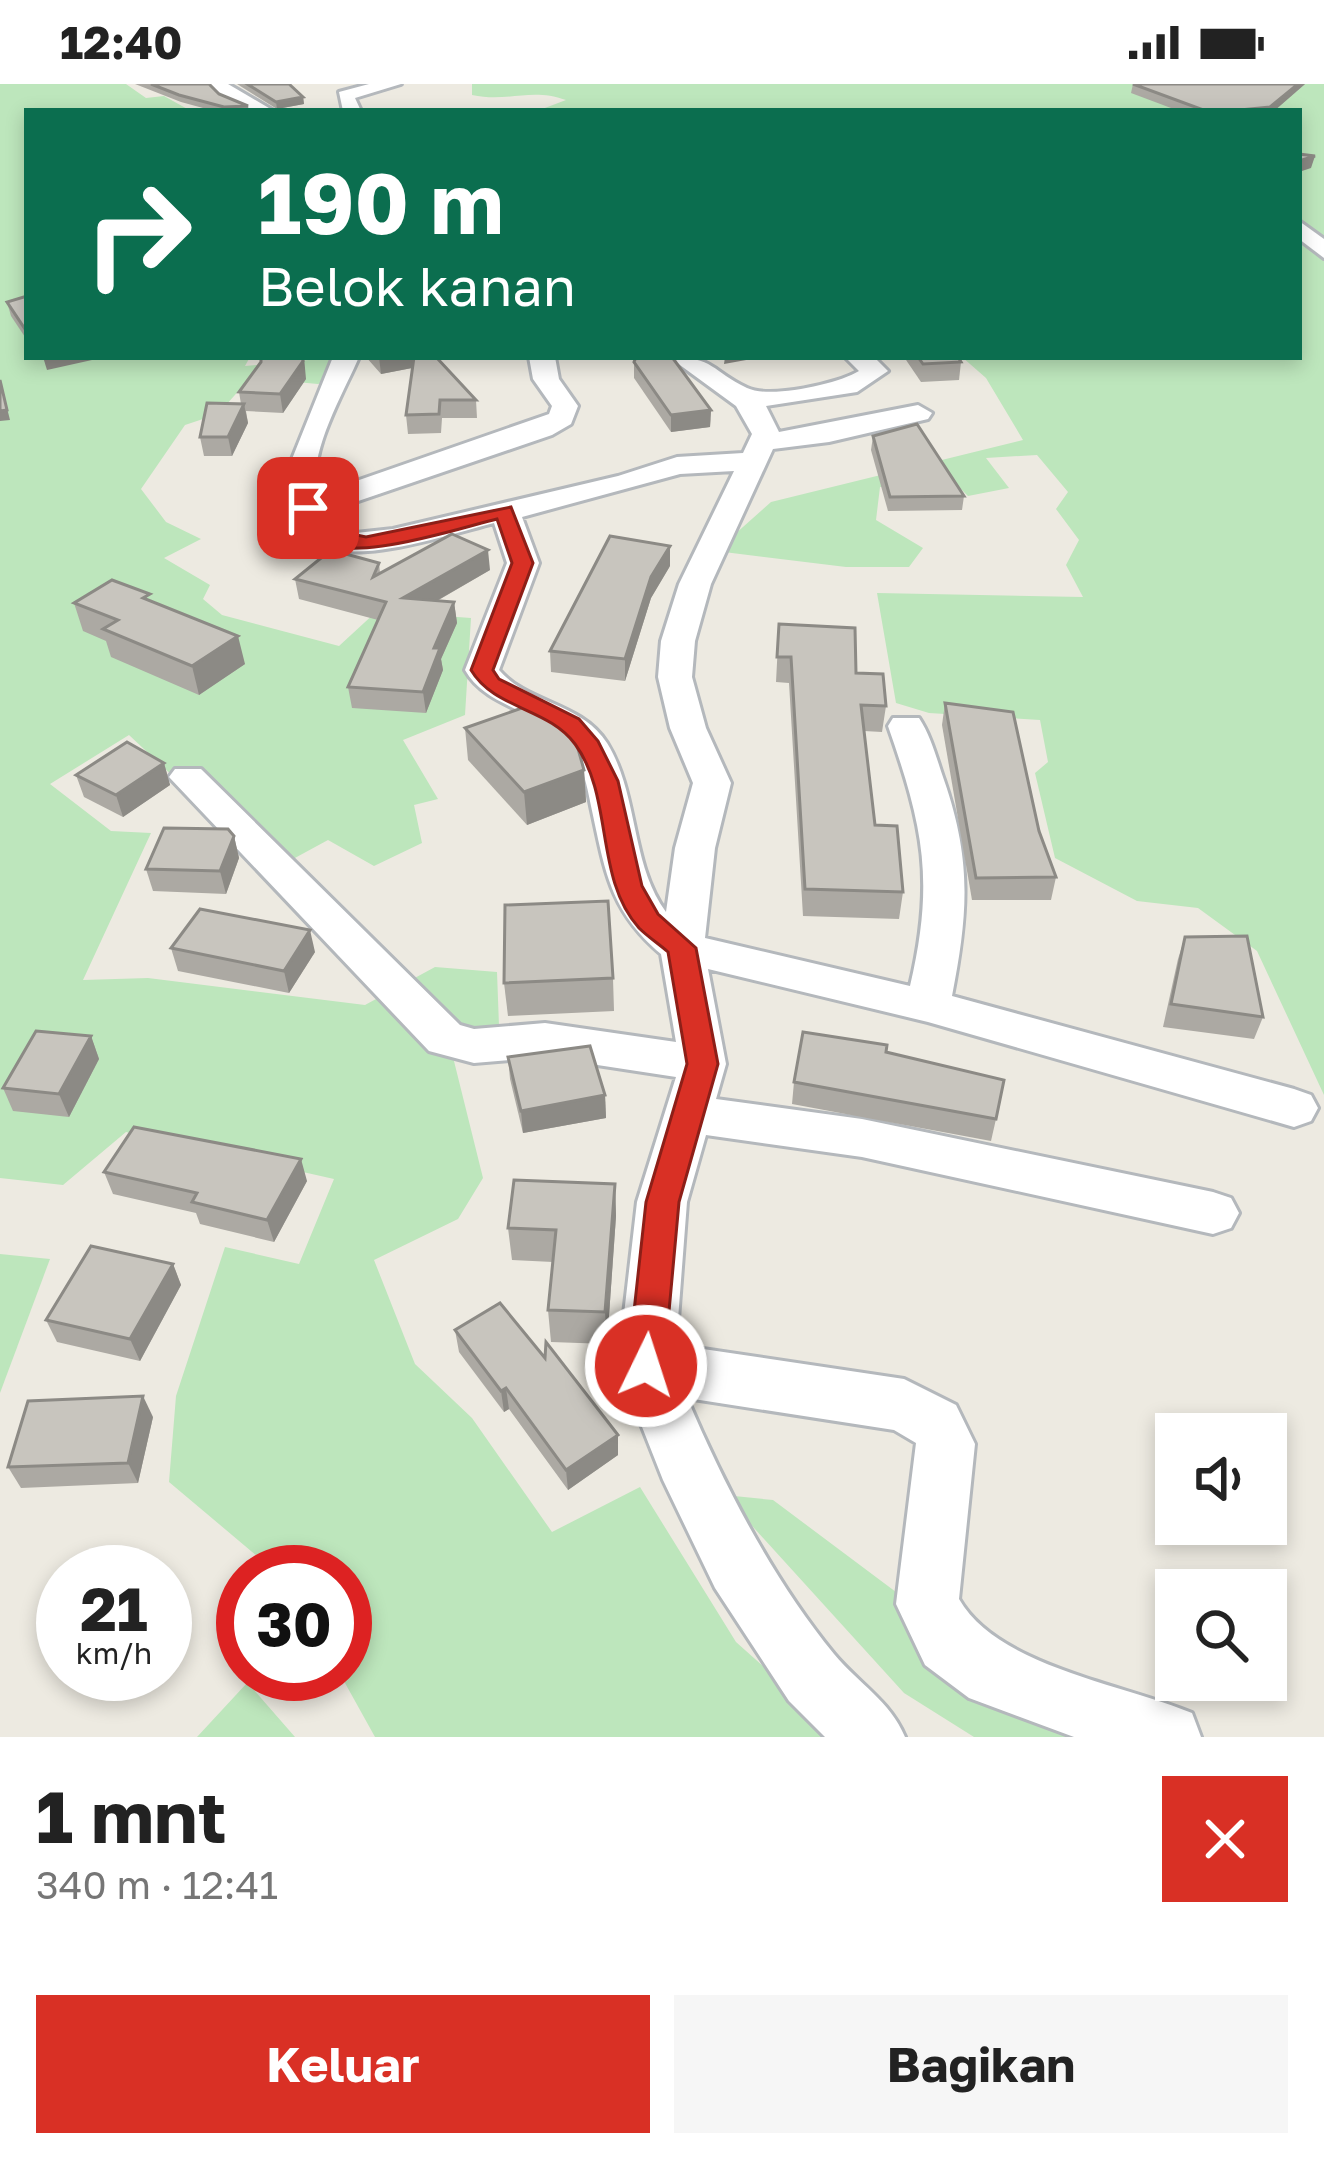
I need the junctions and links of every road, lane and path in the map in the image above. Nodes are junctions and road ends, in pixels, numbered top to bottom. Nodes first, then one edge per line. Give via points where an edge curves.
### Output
1 (219, 84) edge
2 (392, 84) edge
3 (258, 108) edge
4 (351, 108) edge
5 (1302, 230) edge
6 (1324, 251) edge
7 (345, 360) edge
8 (543, 360) edge
9 (685, 360) edge
10 (862, 360) edge
11 (918, 413) dead end
12 (754, 434) junction
13 (308, 508) junction
14 (505, 511) junction
15 (906, 726) dead end
16 (188, 776) dead end
17 (682, 948) junction
18 (928, 1006) junction
19 (703, 1064) junction
20 (1294, 1108) dead end
21 (690, 1114) junction
22 (1214, 1213) dead end
23 (646, 1366) junction
24 (872, 1737) edge
25 (1168, 1737) edge

1 - 3 street
2 - 4 street via 348,94
5 - 6 street
7 - 13 street via 302,460 298,479
8 - 13 street via 565,406 561,418
9 - 12 street
10 - 12 street via 874,370 866,380
11 - 12 street via 829,434
12 - 14 street via 627,483
12 - 17 street via 678,641 675,676 712,783
13 - 14 street via 320,533 366,543
14 - 17 street via 523,563 482,670 490,683 571,724 590,746 629,886 648,920
15 - 18 street via 935,807 946,877
16 - 19 street via 446,1040 545,1040
17 - 18 street
17 - 19 street
18 - 20 street
19 - 21 street
21 - 22 street via 862,1138
21 - 23 street via 662,1202
23 - 24 street via 737,1566 812,1678
23 - 25 street via 904,1405 936,1424 946,1444 927,1604 948,1642 992,1675

